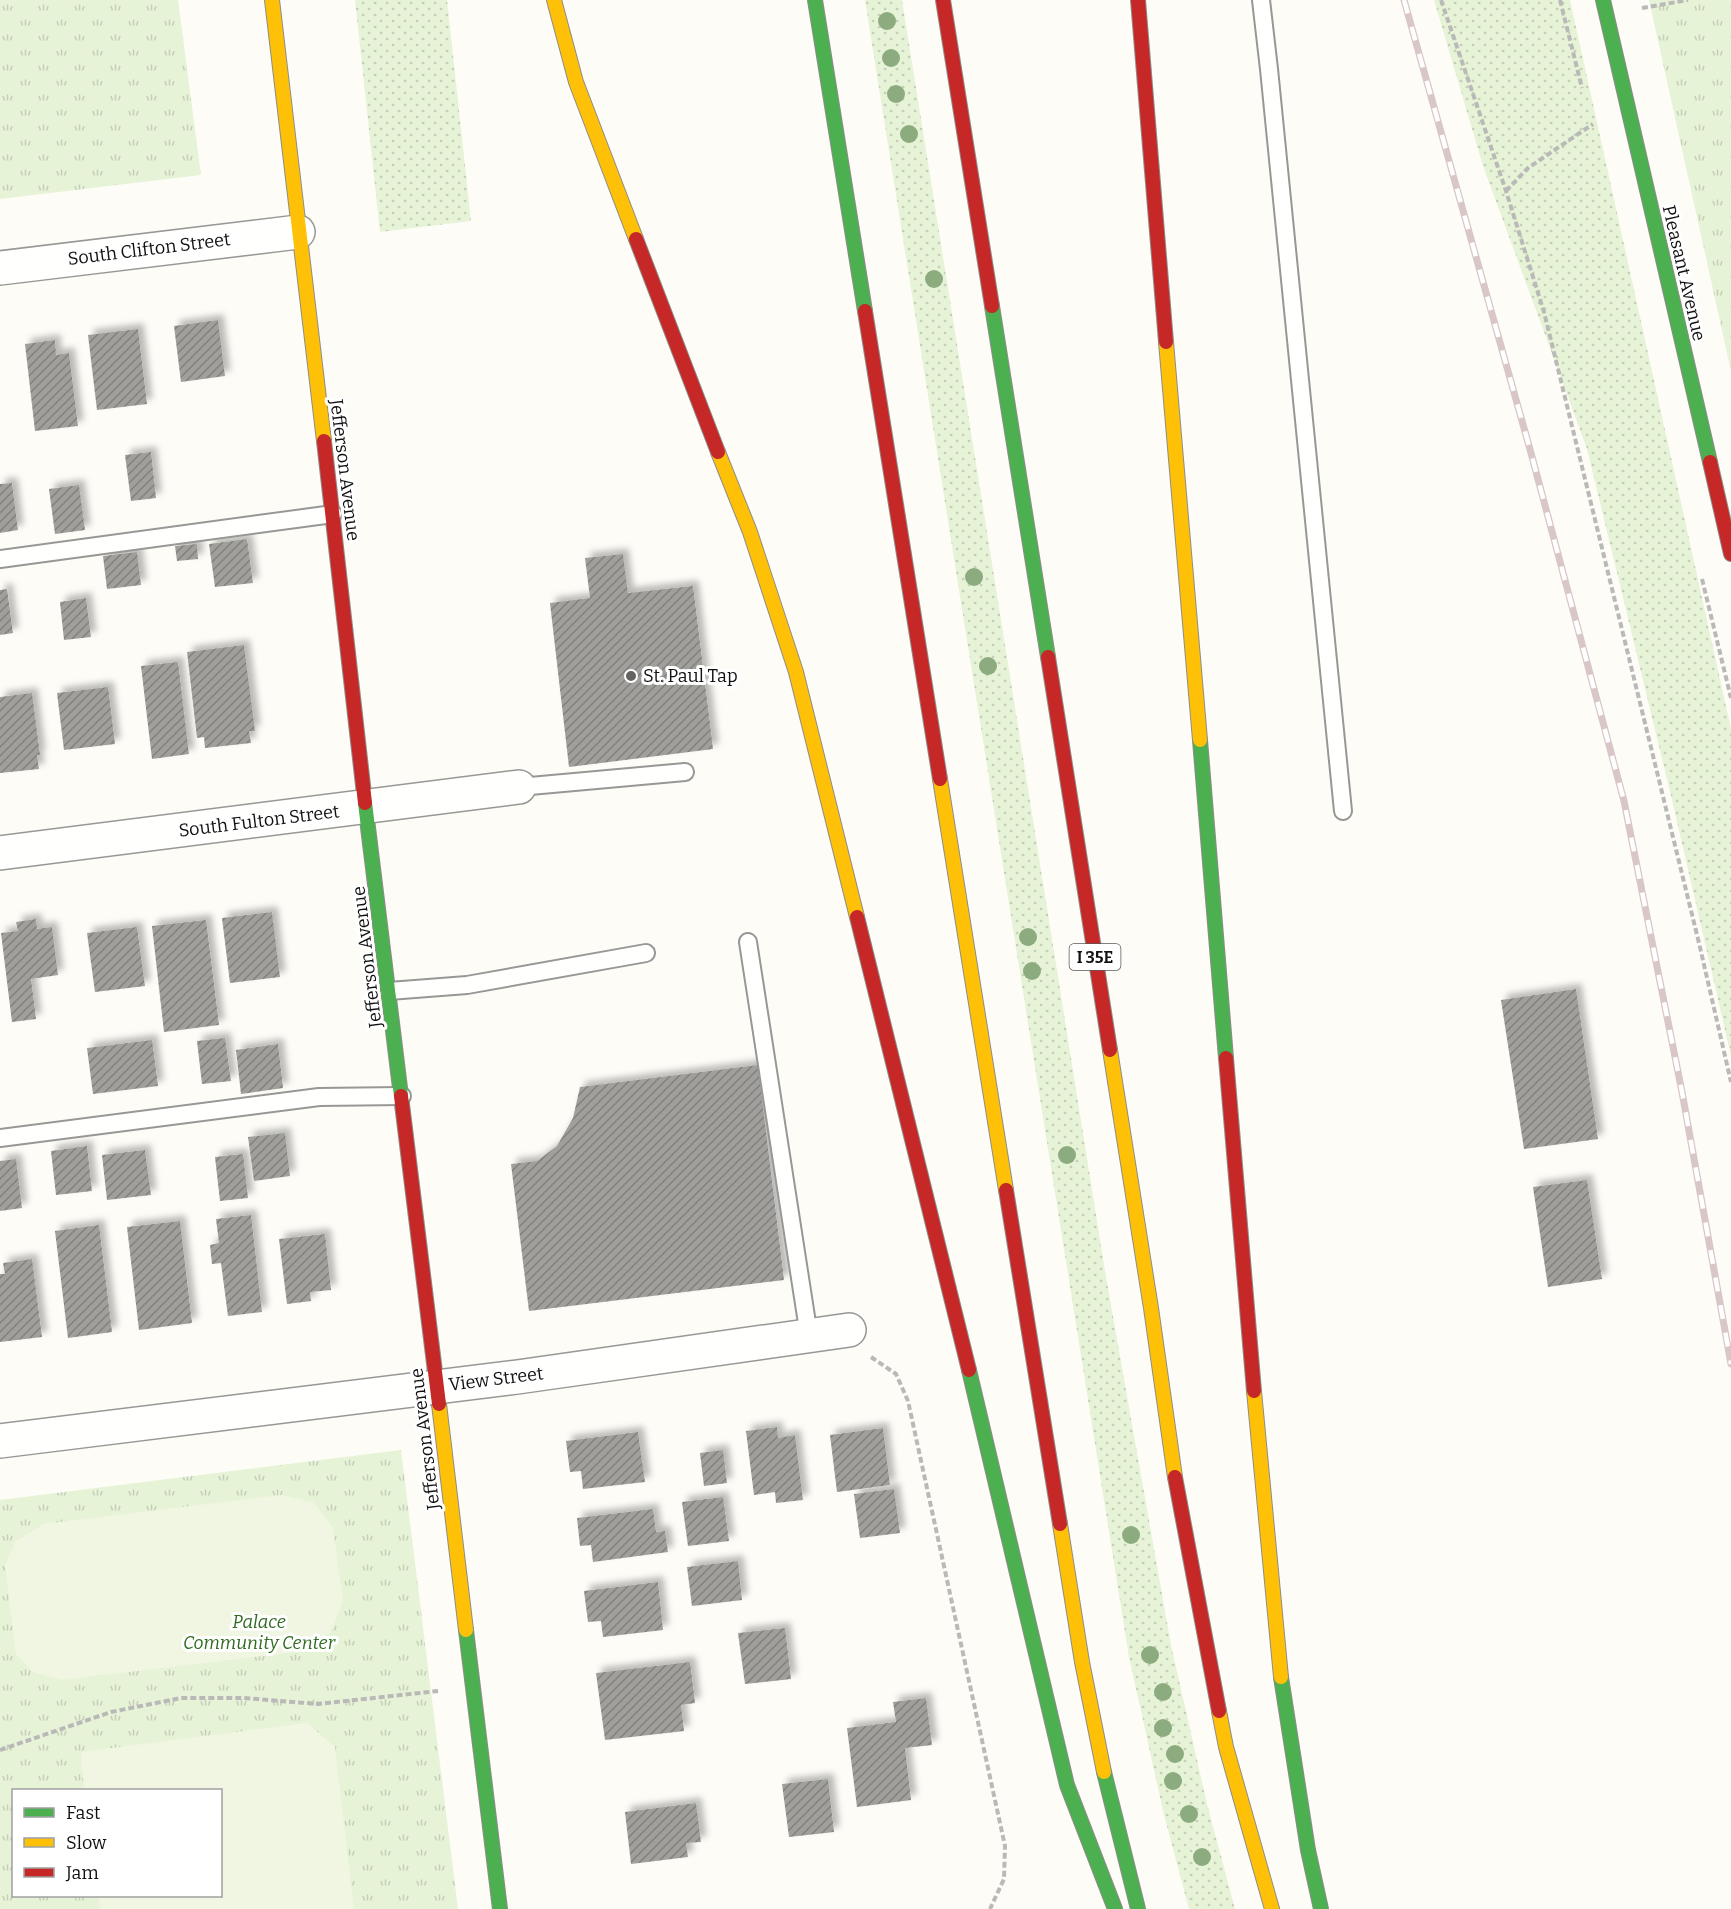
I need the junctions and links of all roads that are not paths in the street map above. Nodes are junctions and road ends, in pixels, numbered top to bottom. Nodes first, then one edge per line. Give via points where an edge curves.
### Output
1 (272, 0) edge
2 (554, 0) edge
3 (815, 0) edge
4 (943, 0) edge
5 (1138, 0) edge
6 (1261, 0) edge
7 (1603, 0) edge
8 (298, 232) junction
9 (0, 268) edge
10 (333, 514) junction
11 (1731, 554) edge
12 (0, 559) edge
13 (685, 772) dead end
14 (519, 787) joint
15 (366, 808) junction
16 (1343, 811) dead end
17 (0, 853) edge
18 (748, 942) dead end
19 (646, 953) dead end
20 (389, 991) junction
21 (402, 1096) junction
22 (0, 1138) edge
23 (849, 1330) road end
24 (809, 1336) junction
25 (437, 1386) junction
26 (0, 1441) edge
27 (500, 1909) edge
28 (1115, 1909) edge
29 (1138, 1909) edge
30 (1272, 1909) edge
31 (1322, 1909) edge

1 - 8 main road, Jefferson Avenue
2 - 28 main road via 576,82 750,532 796,672 956,1315 1067,1785
3 - 29 main road via 1080,1651 1106,1782
4 - 30 main road, I 35E via 1176,1484 1226,1747
5 - 31 main road via 1263,1503 1280,1674 1308,1850
6 - 16 lane
7 - 11 main road, Pleasant Avenue
8 - 9 street, South Clifton Street
8 - 10 main road, Jefferson Avenue
10 - 12 lane
10 - 15 main road, Jefferson Avenue
13 - 14 lane
14 - 15 street, South Fulton Street
15 - 17 street, South Fulton Street
15 - 20 main road, Jefferson Avenue
18 - 24 lane
19 - 20 lane via 466,985
20 - 21 main road, Jefferson Avenue
21 - 22 lane via 319,1097
21 - 25 main road, Jefferson Avenue
23 - 24 street, View Street
24 - 25 street, View Street
25 - 26 street, View Street
25 - 27 main road, Jefferson Avenue

